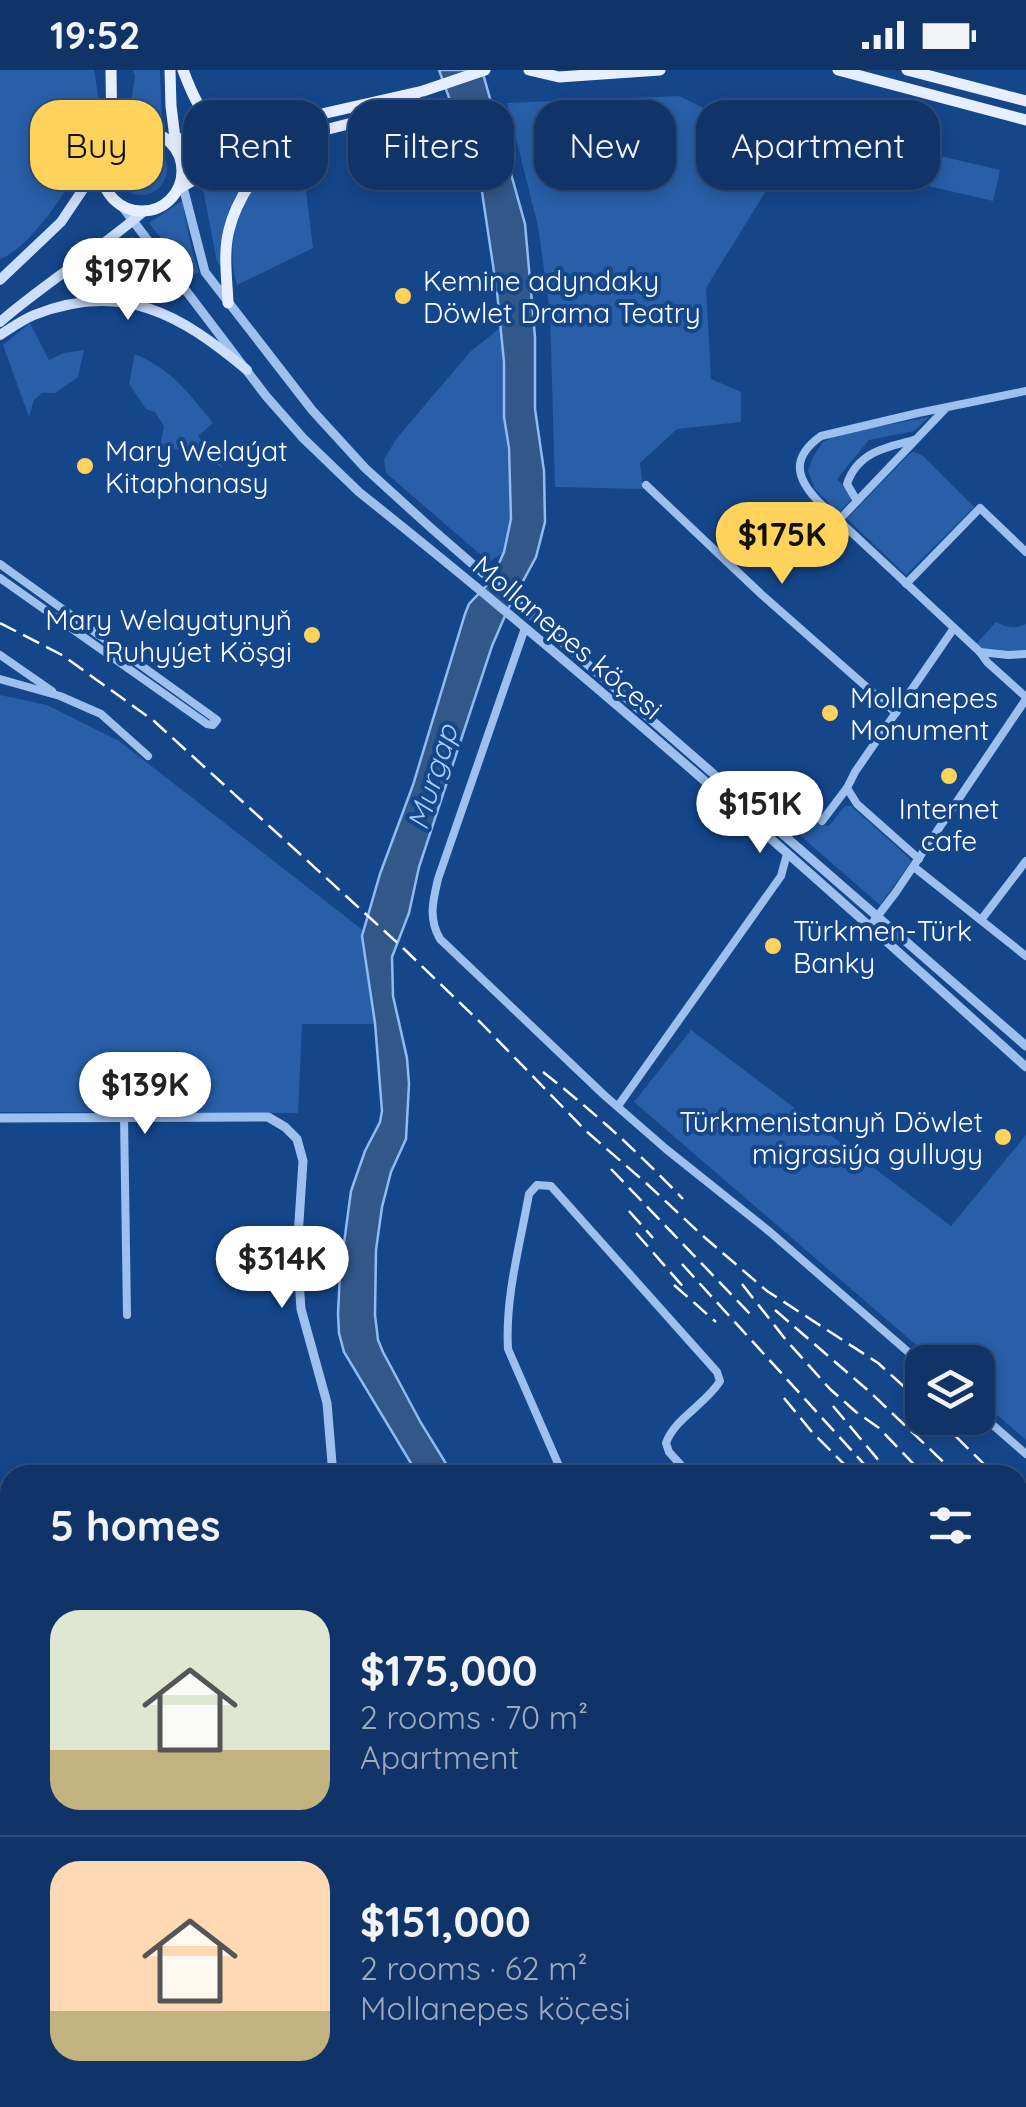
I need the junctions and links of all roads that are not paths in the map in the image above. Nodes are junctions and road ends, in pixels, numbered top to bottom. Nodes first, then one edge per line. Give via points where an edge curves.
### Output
1 (111, 70) edge
2 (170, 70) edge
3 (183, 70) edge
4 (485, 70) edge
5 (660, 70) edge
6 (838, 70) edge
7 (907, 70) edge
8 (534, 71) edge
9 (423, 91) junction
10 (111, 100) edge
11 (195, 100) edge
12 (1026, 101) edge
13 (328, 113) edge
14 (1026, 120) edge
15 (328, 129) edge
16 (163, 137) edge
17 (183, 142) edge
18 (174, 144) junction
19 (181, 185) junction
20 (82, 190) edge
21 (107, 190) edge
22 (246, 190) edge
23 (120, 205) junction
24 (144, 211) junction
25 (132, 221) junction
26 (3, 275) edge
27 (228, 303) junction
28 (0, 322) edge
29 (0, 335) edge
30 (247, 370) junction
31 (1026, 392) edge
32 (947, 407) junction
33 (916, 440) junction
34 (646, 485) dead end
35 (857, 501) junction
36 (838, 520) junction
37 (430, 528) junction
38 (420, 541) junction
39 (1026, 552) edge
40 (0, 564) edge
41 (0, 578) edge
42 (906, 584) junction
43 (33, 588) junction
44 (27, 597) junction
45 (525, 628) junction
46 (954, 628) junction
47 (980, 652) junction
48 (1026, 654) edge
49 (0, 655) edge
50 (0, 679) edge
51 (60, 696) junction
52 (1026, 698) edge
53 (896, 712) junction
54 (148, 756) dead end
55 (847, 788) junction
56 (822, 821) dead end
57 (787, 854) junction
58 (1026, 861) edge
59 (917, 863) junction
60 (980, 920) junction
61 (873, 922) junction
62 (1026, 956) edge
63 (1026, 1046) edge
64 (1026, 1067) edge
65 (618, 1106) junction
66 (0, 1118) edge
67 (124, 1118) junction
68 (128, 1315) dead end
69 (905, 1349) edge
70 (995, 1427) edge
71 (1026, 1454) edge
72 (333, 1465) edge
73 (560, 1465) edge
74 (681, 1465) edge

1 - 10 main road
2 - 18 main road
3 - 11 main road
4 - 9 main road
5 - 8 main road via 558,77
6 - 14 main road
7 - 12 main road
9 - 13 main road
9 - 15 main road via 380,116
16 - 18 main road
17 - 18 main road
18 - 19 main road
19 - 24 main road via 164,204
19 - 27 street, Mollanepes köçesi via 205,272
20 - 26 main road via 61,222
21 - 23 main road
22 - 27 main road via 228,232
23 - 24 main road
23 - 25 street, Mollanepes köçesi
24 - 25 main road
25 - 28 main road
25 - 30 street, Mollanepes köçesi
27 - 37 street, Mollanepes köçesi via 312,410
29 - 30 main road via 65,305 142,304 176,318
30 - 38 street, Mollanepes köçesi via 303,438
31 - 32 street
32 - 33 street
32 - 36 street via 815,440 801,463 801,480
33 - 35 street
33 - 35 street via 860,462 847,484
34 - 53 street
35 - 36 street
36 - 42 street
37 - 38 street
37 - 61 street, Mollanepes köçesi
38 - 45 street, Mollanepes köçesi
39 - 42 street via 980,508
40 - 43 street
41 - 44 street
42 - 46 street
43 - 44 street
43 - 44 street via 216,720 213,725
45 - 57 street, Mollanepes köçesi
45 - 65 street via 431,916 440,939
46 - 47 street
46 - 53 street
47 - 48 street
47 - 52 street
49 - 51 street
50 - 51 street
51 - 54 street via 101,714
52 - 59 street
53 - 55 street
55 - 56 street
55 - 59 street
57 - 61 street, Mollanepes köçesi
57 - 65 street via 781,876
58 - 60 street
59 - 60 street
59 - 61 street
60 - 62 street
61 - 63 street, Mollanepes köçesi
61 - 64 street, Mollanepes köçesi
65 - 69 street
66 - 67 street
67 - 68 street
67 - 72 street via 268,1117 297,1139 304,1161 297,1252 301,1309 327,1403
70 - 71 street
73 - 74 street via 508,1349 511,1288 537,1185 551,1186 717,1372 714,1391 666,1443

